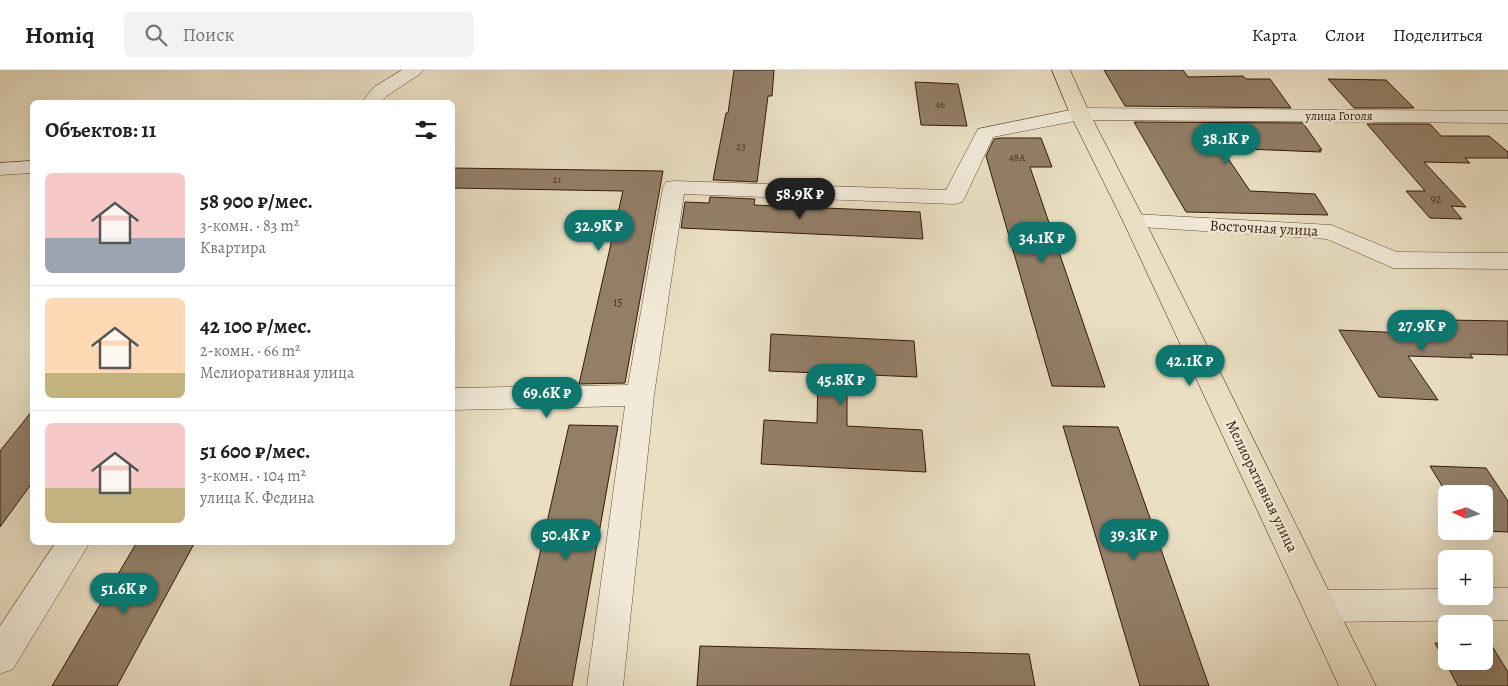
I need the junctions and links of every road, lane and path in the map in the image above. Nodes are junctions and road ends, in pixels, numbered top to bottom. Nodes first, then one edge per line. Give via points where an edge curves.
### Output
1 (414, 70) edge
2 (1060, 70) edge
3 (373, 100) edge
4 (1080, 114) junction
5 (1508, 117) edge
6 (30, 167) edge
7 (0, 169) edge
8 (1134, 221) junction
9 (1508, 260) edge
10 (640, 395) junction
11 (455, 400) edge
12 (72, 545) edge
13 (1508, 604) edge
14 (1320, 606) junction
15 (0, 657) edge
16 (605, 686) edge
17 (1358, 686) edge

1 - 3 street
2 - 4 main road, Мелиоративная улица
4 - 5 street, улица Гоголя
4 - 8 main road, Мелиоративная улица
4 - 10 street, улица Гоголя via 985,133 954,197 674,187
6 - 7 street
8 - 9 street, Восточная улица via 1331,232 1393,260
8 - 14 main road, Мелиоративная улица
10 - 11 street
10 - 16 street
12 - 15 street
13 - 14 street
14 - 17 main road, Мелиоративная улица

